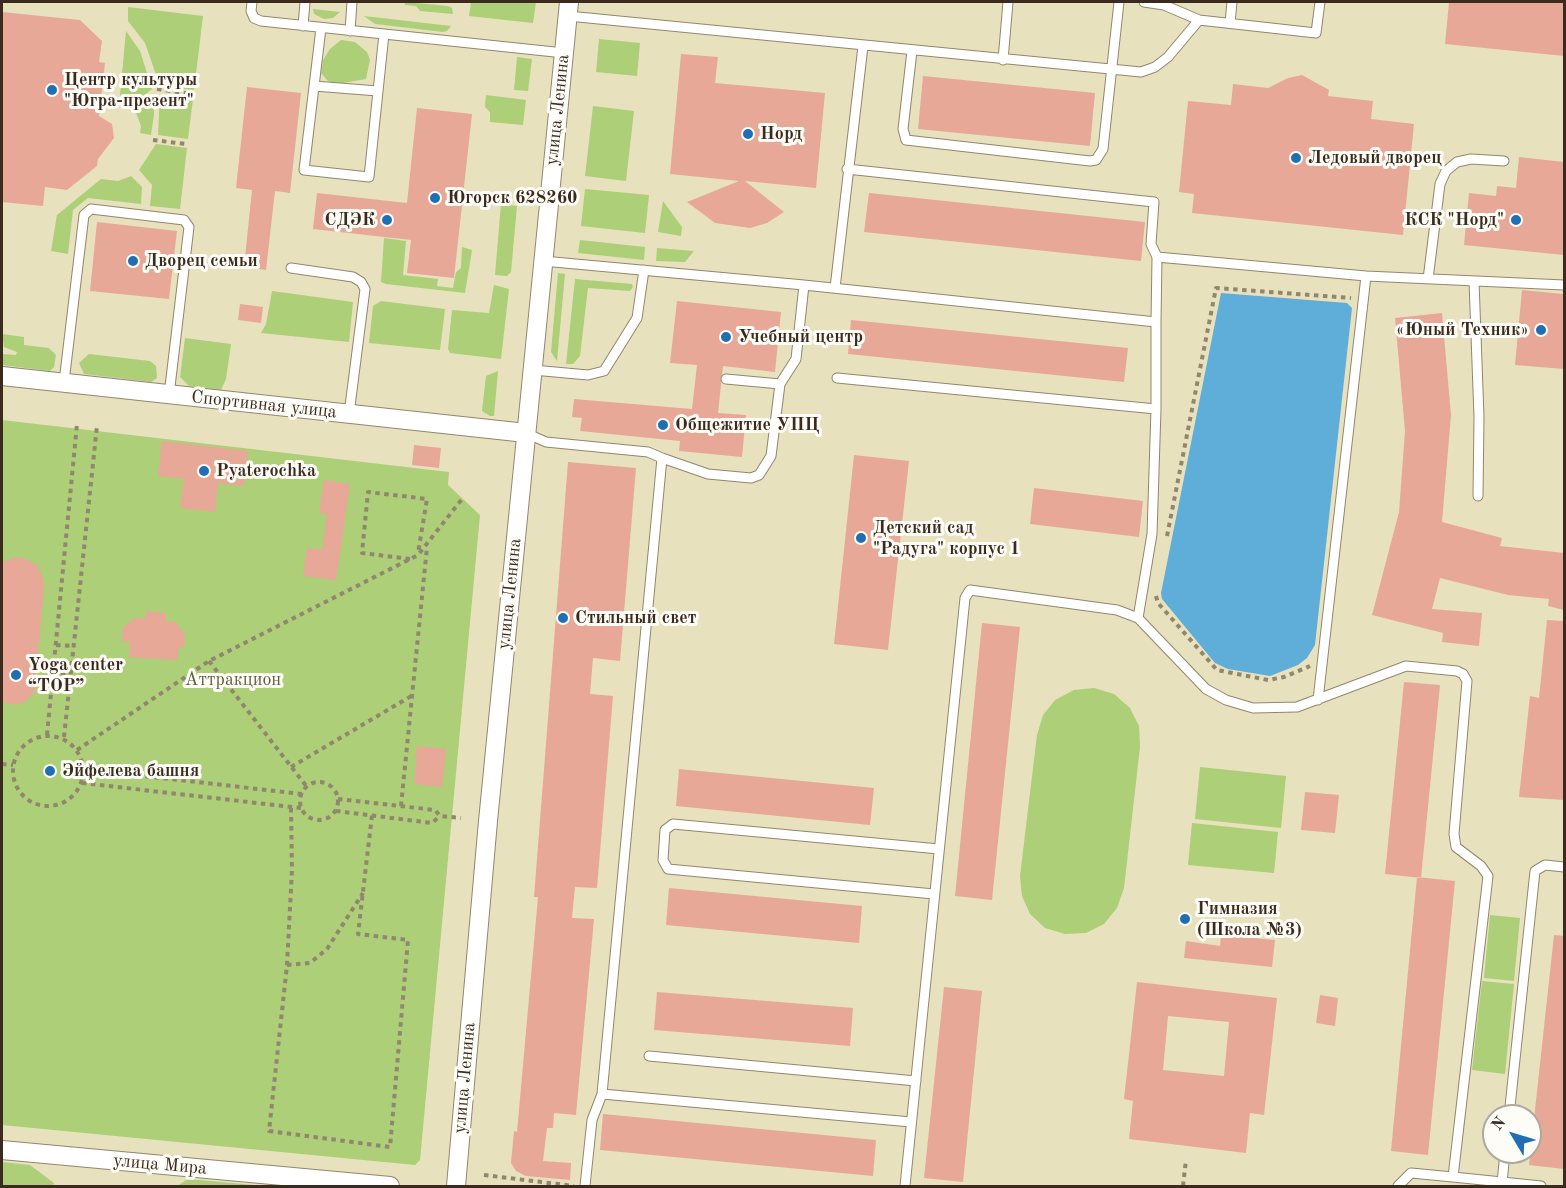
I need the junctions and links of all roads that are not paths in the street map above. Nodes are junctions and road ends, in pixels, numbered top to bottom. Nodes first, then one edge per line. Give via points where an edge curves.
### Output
1 (252, 2) edge
2 (305, 2) edge
3 (352, 2) edge
4 (1008, 2) edge
5 (1119, 2) edge
6 (1144, 2) edge
7 (1232, 2) edge
8 (1320, 2) edge
9 (568, 9) edge
10 (1199, 20) junction
11 (1230, 23) junction
12 (303, 26) junction
13 (321, 28) junction
14 (350, 31) junction
15 (384, 34) junction
16 (862, 46) junction
17 (912, 51) junction
18 (564, 53) junction
19 (1003, 60) junction
20 (1111, 70) junction
21 (314, 86) junction
22 (378, 91) junction
23 (1504, 161) dead end
24 (847, 169) junction
25 (1157, 257) junction
26 (543, 261) junction
27 (291, 268) dead end
28 (644, 270) junction
29 (1366, 276) junction
30 (1428, 279) junction
31 (1474, 281) junction
32 (804, 285) junction
33 (1564, 285) edge
34 (835, 288) junction
35 (1156, 322) junction
36 (533, 370) junction
37 (2, 376) edge
38 (837, 378) dead end
39 (726, 379) dead end
40 (64, 382) junction
41 (780, 384) junction
42 (169, 395) junction
43 (1156, 410) junction
44 (349, 414) junction
45 (526, 433) junction
46 (662, 458) junction
47 (1478, 496) dead end
48 (1138, 618) junction
49 (1318, 700) junction
50 (939, 849) junction
51 (1564, 867) edge
52 (934, 894) junction
53 (649, 1056) dead end
54 (916, 1081) junction
55 (602, 1094) junction
56 (1510, 1104) edge
57 (911, 1122) junction
58 (2, 1150) edge
59 (1504, 1164) edge
60 (1453, 1177) junction
61 (1502, 1183) junction
62 (390, 1186) edge
63 (456, 1186) edge
64 (585, 1186) edge
65 (905, 1186) edge
66 (1398, 1186) edge
67 (1541, 1186) edge

1 - 12 lane via 254,18
2 - 12 lane
3 - 14 lane
4 - 19 lane
5 - 20 lane
6 - 10 lane via 1164,5
7 - 11 lane
8 - 11 lane via 1316,33
9 - 16 lane
9 - 18 street, улица Ленина
10 - 11 lane
10 - 20 lane via 1155,67 1141,72
12 - 13 lane
13 - 14 lane
13 - 21 lane
14 - 15 lane
15 - 18 lane
15 - 22 lane
16 - 17 lane
16 - 24 lane
17 - 19 lane
17 - 20 lane via 903,129 906,140 1090,162 1096,160 1103,148
18 - 26 street, улица Ленина
19 - 20 lane
21 - 22 lane
21 - 22 lane via 304,170 369,177
23 - 30 lane via 1472,159 1457,162 1446,171 1440,184
24 - 25 lane via 1154,202 1151,244
24 - 34 lane
25 - 29 lane
25 - 35 lane
26 - 28 lane
26 - 36 street, улица Ленина
27 - 44 lane via 353,277 365,290
28 - 32 lane
28 - 36 lane via 638,318 604,371 588,375
29 - 30 lane
29 - 49 lane
30 - 31 lane
31 - 33 lane
31 - 47 lane
32 - 34 lane
32 - 41 lane via 796,360
34 - 35 lane
35 - 43 lane
36 - 45 street, улица Ленина
37 - 40 street, Спортивная улица
38 - 43 lane
39 - 41 lane
40 - 42 street, Спортивная улица
40 - 42 lane via 84,215 91,209 184,220 189,227
41 - 46 lane via 771,456 759,475 751,478 708,474
42 - 44 street, Спортивная улица
43 - 48 lane via 1152,534
44 - 45 street, Спортивная улица
45 - 46 lane via 546,442 648,453
45 - 63 street, улица Ленина
46 - 55 lane
48 - 49 lane via 1206,689 1226,700 1253,708 1276,709
48 - 50 lane via 1117,610 970,590 965,598
49 - 60 lane via 1406,666 1457,671 1467,681 1454,834 1456,847 1488,876
50 - 52 lane
50 - 52 lane via 672,824 665,830 663,860 668,869
51 - 56 lane via 1545,865 1535,871
52 - 54 lane
53 - 54 lane
54 - 57 lane
55 - 57 lane
55 - 64 lane via 592,1120
57 - 65 lane
58 - 62 street, улица Мира
59 - 61 lane
60 - 61 lane
60 - 66 lane via 1411,1173
61 - 67 lane

